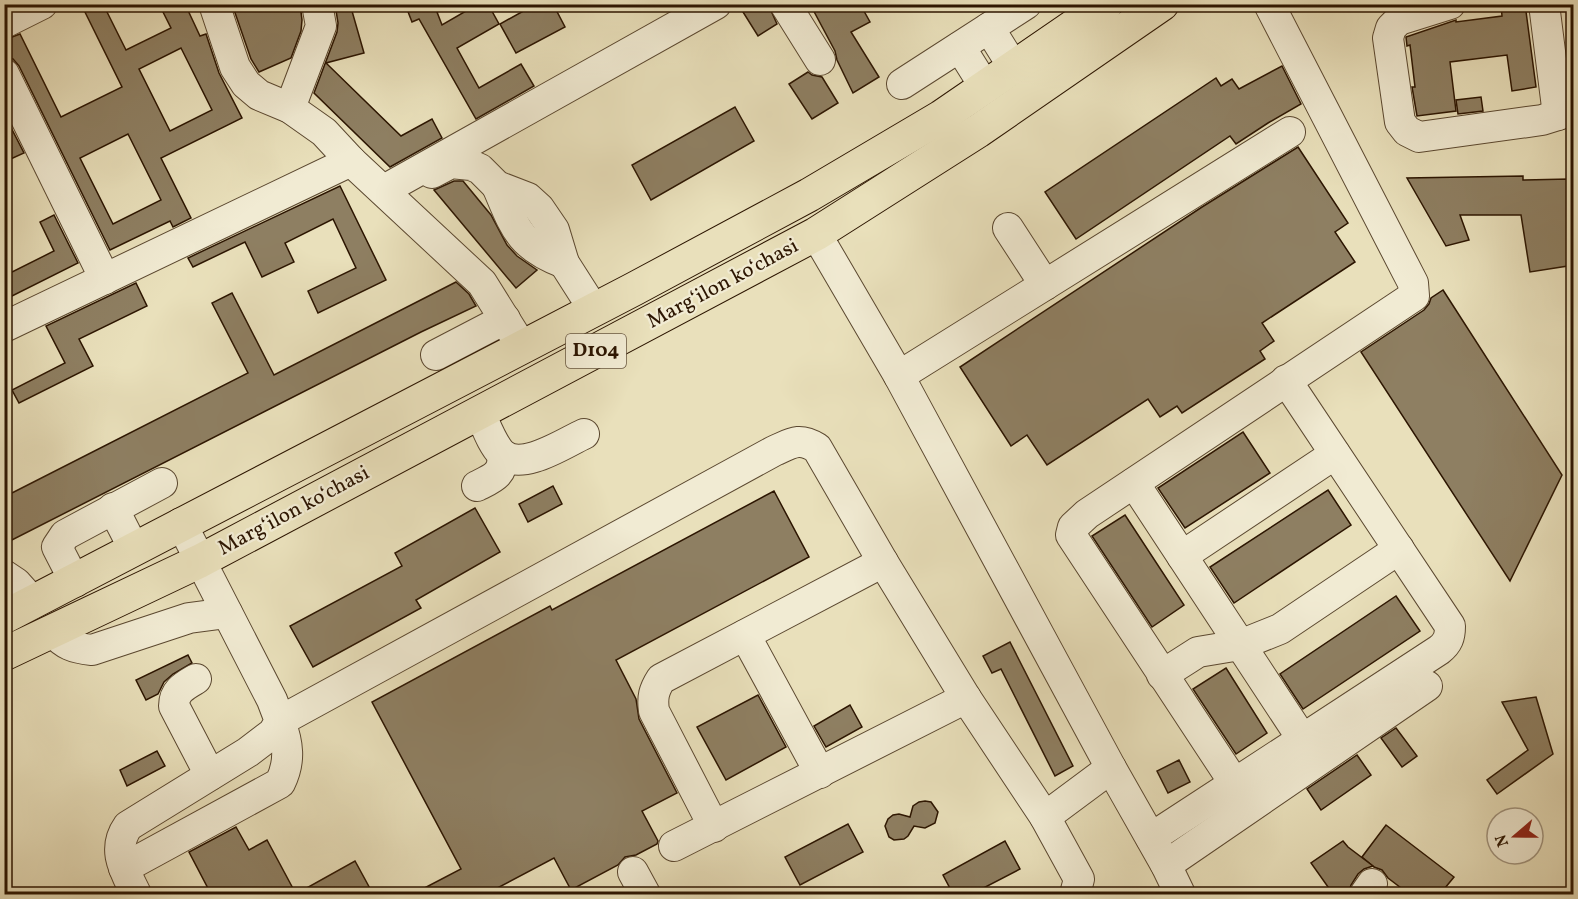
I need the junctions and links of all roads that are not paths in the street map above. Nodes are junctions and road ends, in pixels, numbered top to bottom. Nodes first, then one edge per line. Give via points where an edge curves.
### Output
1 (42, 4) edge
2 (214, 4) edge
3 (316, 4) edge
4 (716, 4) edge
5 (785, 4) edge
6 (1028, 4) edge
7 (1106, 4) edge
8 (1162, 4) edge
9 (1269, 4) edge
10 (1450, 4) edge
11 (1544, 4) edge
12 (4, 22) edge
13 (989, 28) junction
14 (1052, 42) junction
15 (960, 47) junction
16 (820, 60) dead end
17 (1014, 68) junction
18 (4, 74) edge
19 (902, 84) dead end
20 (986, 87) junction
21 (290, 108) junction
22 (1566, 110) edge
23 (1290, 132) dead end
24 (351, 161) junction
25 (389, 194) junction
26 (1008, 228) dead end
27 (816, 234) junction
28 (105, 279) junction
29 (1045, 285) junction
30 (594, 310) junction
31 (505, 319) junction
32 (4, 327) edge
33 (522, 347) junction
34 (436, 355) dead end
35 (899, 376) junction
36 (1286, 380) junction
37 (480, 413) junction
38 (584, 434) dead end
39 (1335, 454) junction
40 (503, 455) junction
41 (162, 483) dead end
42 (1134, 483) junction
43 (477, 486) dead end
44 (113, 508) junction
45 (182, 523) junction
46 (134, 549) junction
47 (1399, 549) junction
48 (1182, 556) junction
49 (200, 561) junction
50 (883, 562) junction
51 (4, 575) edge
52 (75, 582) junction
53 (33, 602) junction
54 (227, 613) junction
55 (4, 617) edge
56 (52, 631) junction
57 (745, 635) junction
58 (1240, 645) junction
59 (4, 654) edge
60 (1162, 675) junction
61 (196, 679) dead end
62 (1427, 686) dead end
63 (966, 698) junction
64 (280, 721) junction
65 (1303, 740) junction
66 (1111, 768) junction
67 (819, 773) junction
68 (210, 775) junction
69 (1235, 784) junction
70 (1046, 817) junction
71 (714, 827) junction
72 (1151, 837) junction
73 (674, 846) dead end
74 (1166, 865) junction
75 (130, 881) edge
76 (1075, 894) edge
77 (1180, 894) edge

1 - 12 street
2 - 21 street via 235,67 246,84 259,95
3 - 21 street via 321,27
4 - 25 street
5 - 16 street
6 - 13 street
6 - 14 street
7 - 14 main road, Margʻilon koʻchasi / D104
8 - 27 main road, Margʻilon koʻchasi / D104 via 978,131
9 - 36 street via 1415,291 1410,300
10 - 22 street via 1398,20 1391,28 1388,38 1400,122 1407,131 1419,137 1542,120
11 - 22 street
13 - 15 street
13 - 17 street
14 - 17 main road, Margʻilon koʻchasi / D104
15 - 19 street
15 - 20 street
17 - 20 main road, Margʻilon koʻchasi / D104
18 - 28 street
20 - 30 main road, Margʻilon koʻchasi / D104 via 809,195
21 - 24 street via 324,132
23 - 29 street
24 - 25 street
24 - 28 street
25 - 30 street via 451,163 480,169 497,186 511,221 524,240 564,263
25 - 31 street via 482,282
26 - 29 street
27 - 35 street
27 - 37 main road, Margʻilon koʻchasi / D104
28 - 32 street
29 - 35 street
30 - 33 main road, Margʻilon koʻchasi / D104
31 - 33 street
31 - 34 street
33 - 45 main road, Margʻilon koʻchasi / D104
35 - 66 street
36 - 39 street
36 - 42 street
37 - 40 street
37 - 49 main road, Margʻilon koʻchasi / D104
38 - 40 street via 533,458 512,461
39 - 47 street
39 - 48 street
40 - 43 street via 498,473
41 - 44 street
42 - 48 street
42 - 60 street via 1087,514 1073,527 1071,535
44 - 46 street
44 - 52 street via 59,540 57,547
45 - 46 main road, Margʻilon koʻchasi / D104
45 - 49 street
46 - 52 main road, Margʻilon koʻchasi / D104
47 - 58 street via 1281,629
47 - 65 street via 1450,626 1446,644
48 - 58 street
49 - 54 street
49 - 56 main road, Margʻilon koʻchasi / D104
50 - 57 street
50 - 63 street
50 - 64 street via 817,448 805,441 792,443
51 - 53 street
52 - 53 main road, Margʻilon koʻchasi / D104
53 - 55 main road, Margʻilon koʻchasi / D104
54 - 56 street via 189,618 92,650 63,642
54 - 64 street
56 - 59 main road, Margʻilon koʻchasi / D104
57 - 67 street
57 - 71 street via 661,679 652,699 654,711
58 - 60 street via 1198,652
58 - 65 street
60 - 69 street
61 - 68 street via 178,690 174,706
62 - 74 street
63 - 67 street
63 - 70 street
64 - 68 street via 273,734
64 - 75 street via 288,753 280,783
65 - 69 street
66 - 70 street
66 - 72 street
67 - 71 street
68 - 75 street via 128,826 118,846
69 - 72 street
70 - 76 street via 1079,879
71 - 73 street
72 - 74 street
74 - 77 street

